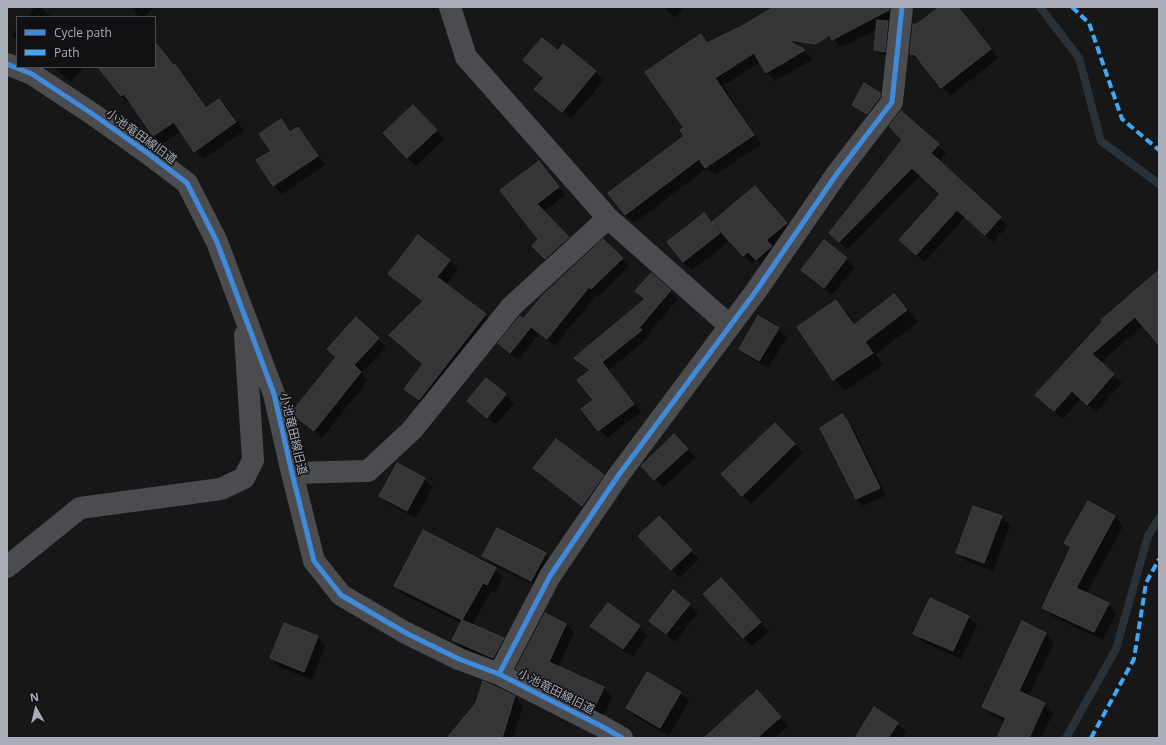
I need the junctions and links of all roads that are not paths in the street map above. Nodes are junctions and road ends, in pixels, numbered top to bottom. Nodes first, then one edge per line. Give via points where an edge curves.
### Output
1 (450, 7) edge
2 (902, 7) edge
3 (7, 58) edge
4 (16, 64) edge
5 (23, 69) edge
6 (608, 218) junction
7 (244, 312) junction
8 (730, 326) junction
9 (292, 473) junction
10 (7, 567) edge
11 (499, 674) junction
12 (599, 732) edge
13 (622, 738) edge

1 - 6 street via 466,57
2 - 8 street via 892,102 836,175
3 - 4 street
5 - 7 street, 小池竜田線旧道 via 94,115 187,183 217,242
6 - 8 street
6 - 9 street via 512,306 412,430 368,470
7 - 9 street, 小池竜田線旧道 via 274,394
7 - 10 street via 253,460 244,478 221,489 80,508
8 - 11 street via 618,476 550,576
9 - 11 street, 小池竜田線旧道 via 314,561 341,595 406,633 459,659
11 - 12 street, 小池竜田線旧道
12 - 13 street, 小池竜田線旧道

